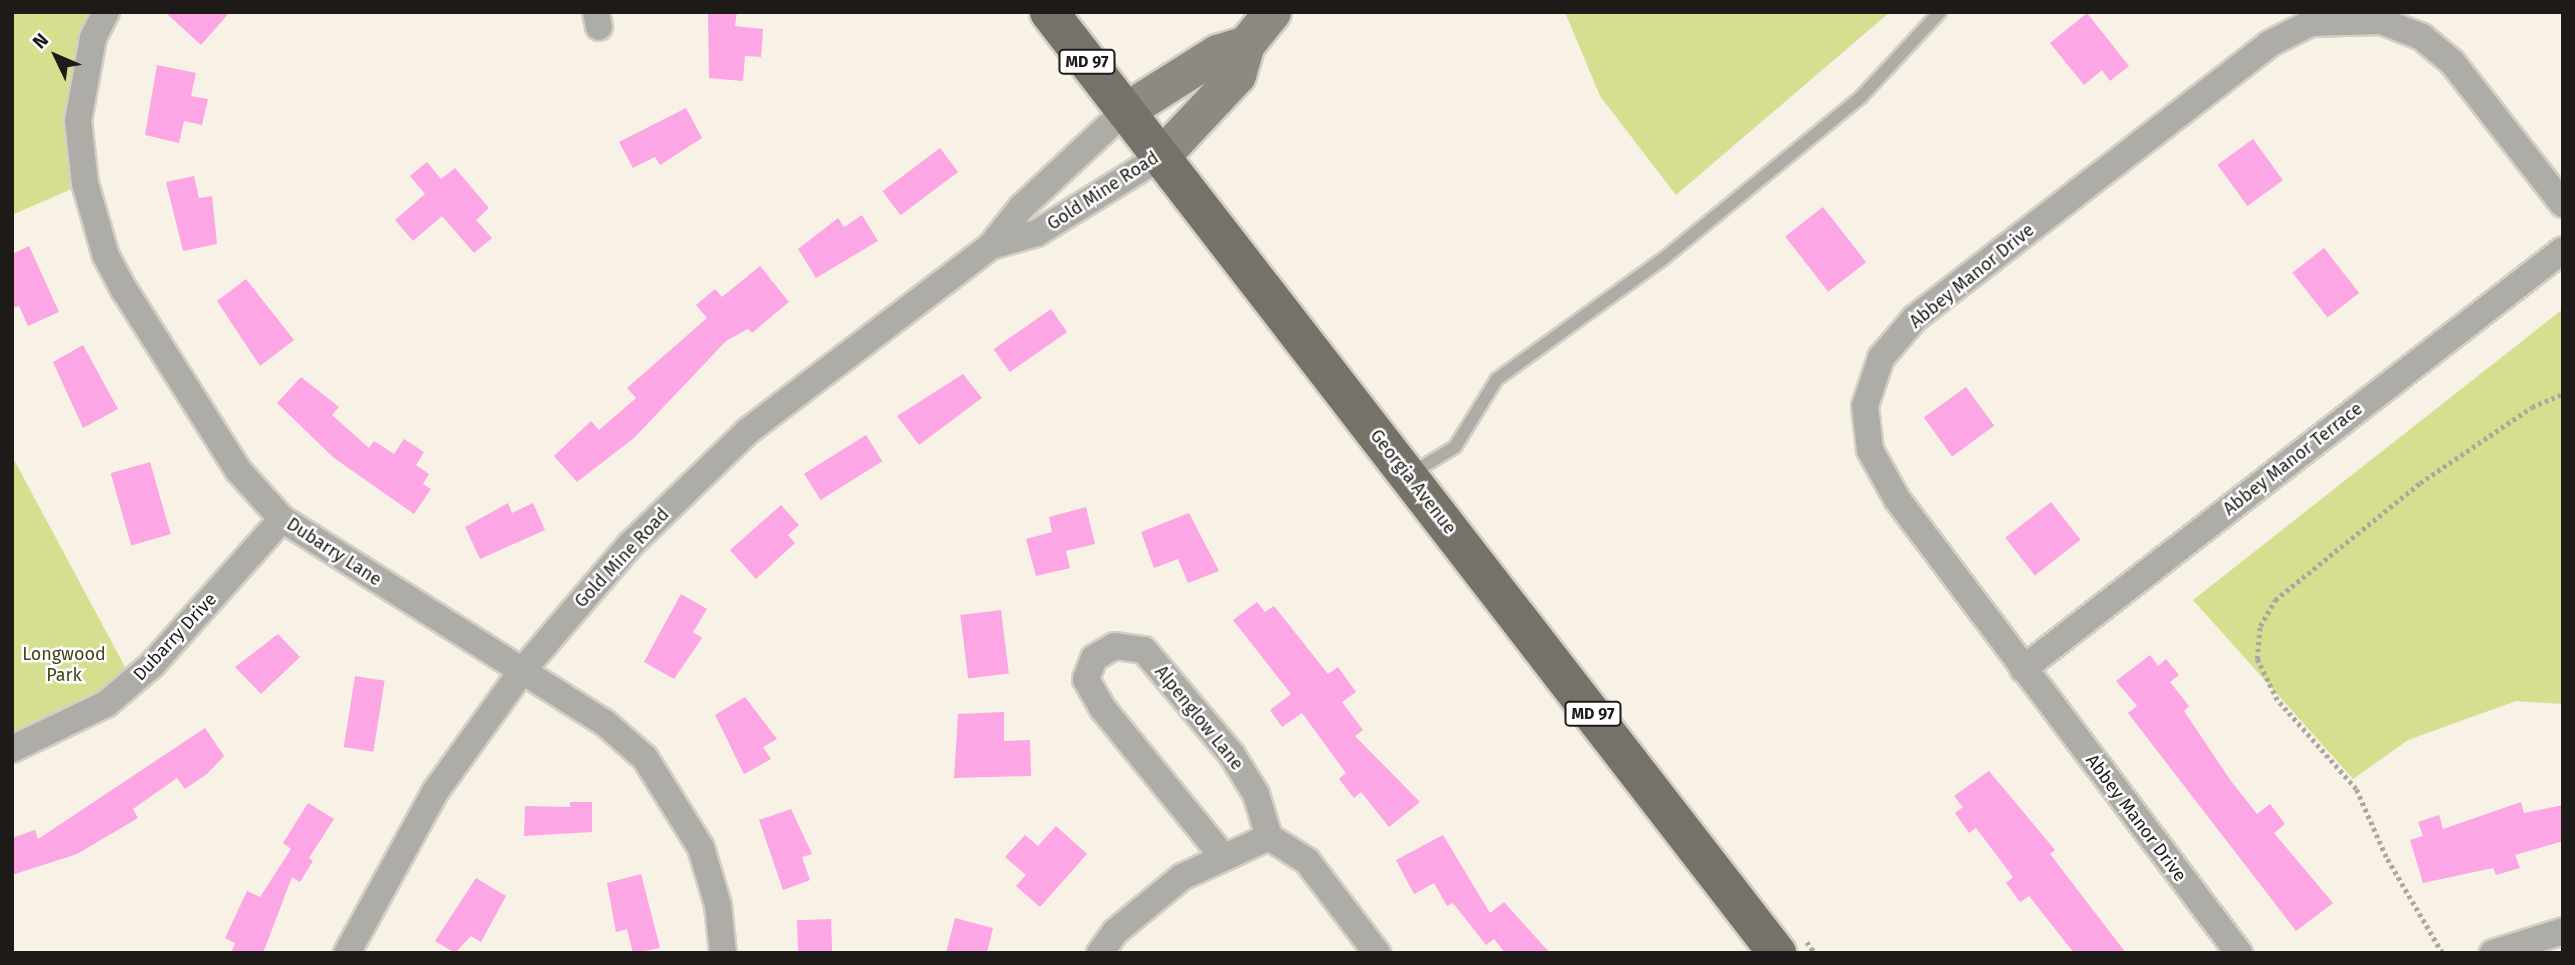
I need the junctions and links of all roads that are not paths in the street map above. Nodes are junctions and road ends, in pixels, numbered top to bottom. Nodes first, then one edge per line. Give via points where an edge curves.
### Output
1 (106, 12) edge
2 (1049, 12) edge
3 (1272, 12) edge
4 (1940, 12) edge
5 (1246, 44) junction
6 (1125, 111) junction
7 (1160, 157) junction
8 (2563, 204) edge
9 (991, 246) junction
10 (2563, 250) edge
11 (1409, 476) junction
12 (282, 519) junction
13 (2023, 669) junction
14 (522, 671) junction
15 (12, 749) edge
16 (1269, 837) junction
17 (1221, 854) junction
18 (2563, 931) edge
19 (347, 953) edge
20 (723, 953) edge
21 (1100, 953) edge
22 (1377, 953) edge
23 (1777, 953) edge
24 (2239, 953) edge
25 (2493, 953) edge

1 - 12 street, Dubarry Lane via 93,38 78,121 85,183 106,256 238,470
2 - 6 main road, Georgia Avenue / MD 97
3 - 5 street, Gold Mine Road
4 - 11 lane via 1861,97 1663,259 1497,379 1455,447
5 - 6 street, Gold Mine Road via 1217,53
5 - 7 street, Gold Mine Road via 1237,75
6 - 7 main road, Georgia Avenue / MD 97
6 - 9 street, Gold Mine Road via 1021,208
7 - 9 street, Gold Mine Road via 1037,233
7 - 11 main road, Georgia Avenue / MD 97
8 - 13 street, Abbey Manor Drive via 2452,62 2422,37 2381,21 2311,23 2269,44 1915,318 1881,358 1865,406 1870,450 1897,499
9 - 14 street, Gold Mine Road via 748,431 631,544
10 - 13 street, Abbey Manor Terrace
11 - 23 main road, Georgia Avenue / MD 97
12 - 14 street, Dubarry Lane
12 - 15 street, Dubarry Drive via 152,665 106,704
13 - 24 street, Abbey Manor Drive
14 - 19 street, Gold Mine Road via 435,792
14 - 20 street, Dubarry Lane via 605,723 667,787 701,848 718,905
16 - 17 street
16 - 17 street, Alpenglow Lane via 1256,794 1232,755 1144,650 1115,646 1094,658 1086,679 1103,709
16 - 22 street via 1307,861
17 - 21 street via 1172,884 1115,932
18 - 25 street

